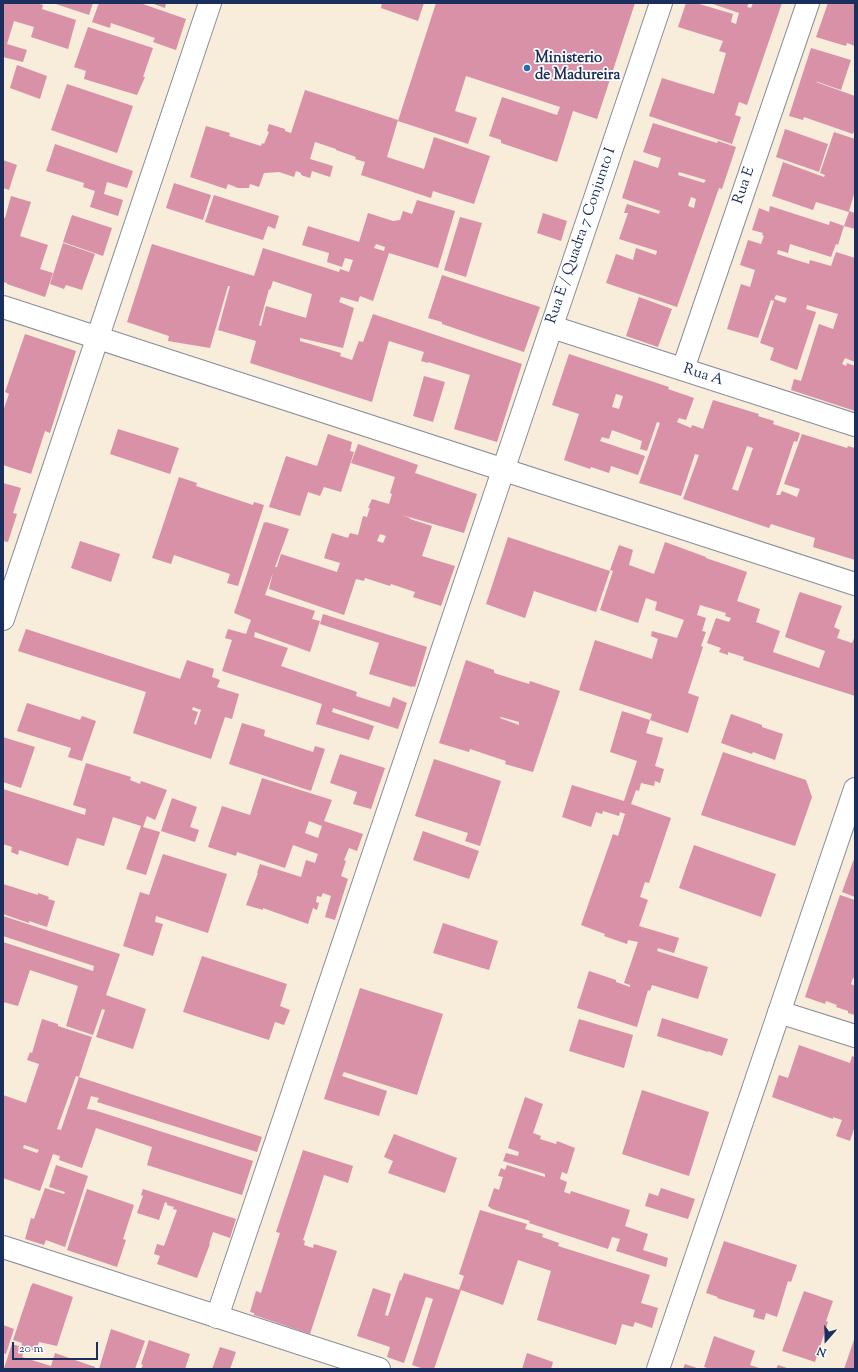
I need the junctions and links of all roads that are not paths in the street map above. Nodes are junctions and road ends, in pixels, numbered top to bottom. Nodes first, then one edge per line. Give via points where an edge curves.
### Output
1 (210, 3) edge
2 (661, 3) edge
3 (808, 3) edge
4 (3, 307) edge
5 (552, 327) junction
6 (98, 338) junction
7 (683, 369) junction
8 (855, 425) edge
9 (504, 470) junction
10 (855, 584) edge
11 (3, 618) edge
12 (855, 789) edge
13 (779, 1012) junction
14 (855, 1036) edge
15 (3, 1247) edge
16 (217, 1317) junction
17 (348, 1364) edge
18 (379, 1369) edge
19 (658, 1369) edge

1 - 6 street
2 - 5 street, Rua E / Quadra 7 Conjunto I
3 - 7 street, Rua E
4 - 6 street
5 - 7 street, Rua A
5 - 9 street, Rua E / Quadra 7 Conjunto I
6 - 9 street
6 - 11 street
7 - 8 street, Rua A
9 - 10 street
9 - 16 street, Rua E / Quadra 7 Conjunto I
12 - 13 street
13 - 14 street
13 - 19 street
15 - 16 street
16 - 17 street
17 - 18 street

